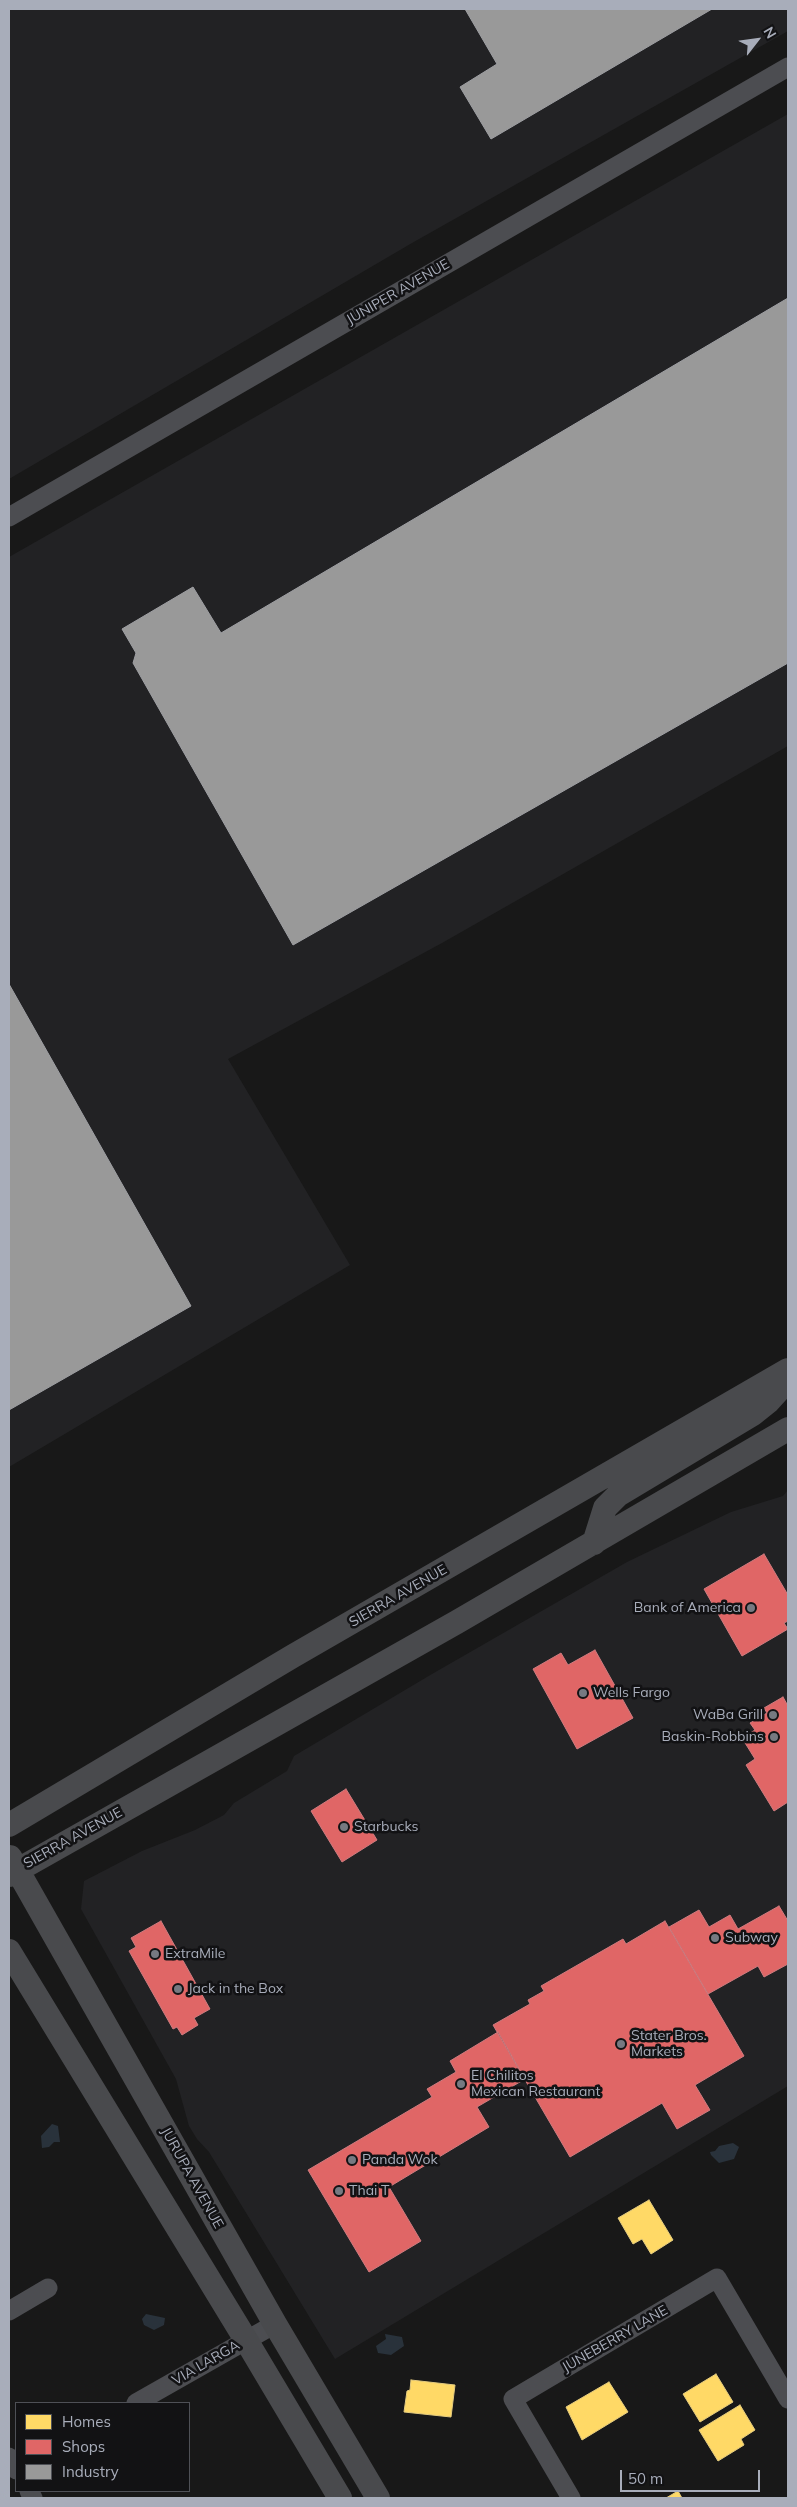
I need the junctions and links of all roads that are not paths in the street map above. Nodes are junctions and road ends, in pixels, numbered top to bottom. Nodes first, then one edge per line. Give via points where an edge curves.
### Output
1 (788, 67) edge
2 (9, 517) edge
3 (788, 1370) edge
4 (788, 1380) edge
5 (788, 1429) edge
6 (594, 1543) junction
7 (9, 1824) edge
8 (11, 1867) edge
9 (9, 1952) edge
10 (48, 2288) dead end
11 (9, 2311) edge
12 (275, 2324) junction
13 (246, 2340) junction
14 (782, 2376) edge
15 (788, 2399) edge
16 (138, 2402) edge
17 (9, 2457) edge
18 (15, 2470) edge
19 (340, 2498) edge
20 (378, 2498) edge
21 (571, 2498) edge

1 - 2 street, JUNIPER AVENUE
3 - 7 main road, SIERRA AVENUE
4 - 6 main road via 753,1414 618,1495 605,1508
5 - 6 main road, SIERRA AVENUE
6 - 8 main road, SIERRA AVENUE
8 - 12 main road, JURUPA AVENUE
9 - 13 main road
10 - 11 street
12 - 13 street, VIA LARGA
12 - 20 main road, JURUPA AVENUE
13 - 16 street, VIA LARGA
13 - 19 main road
14 - 15 street
14 - 21 street, JUNEBERRY LANE via 717,2278 513,2399
17 - 18 street

